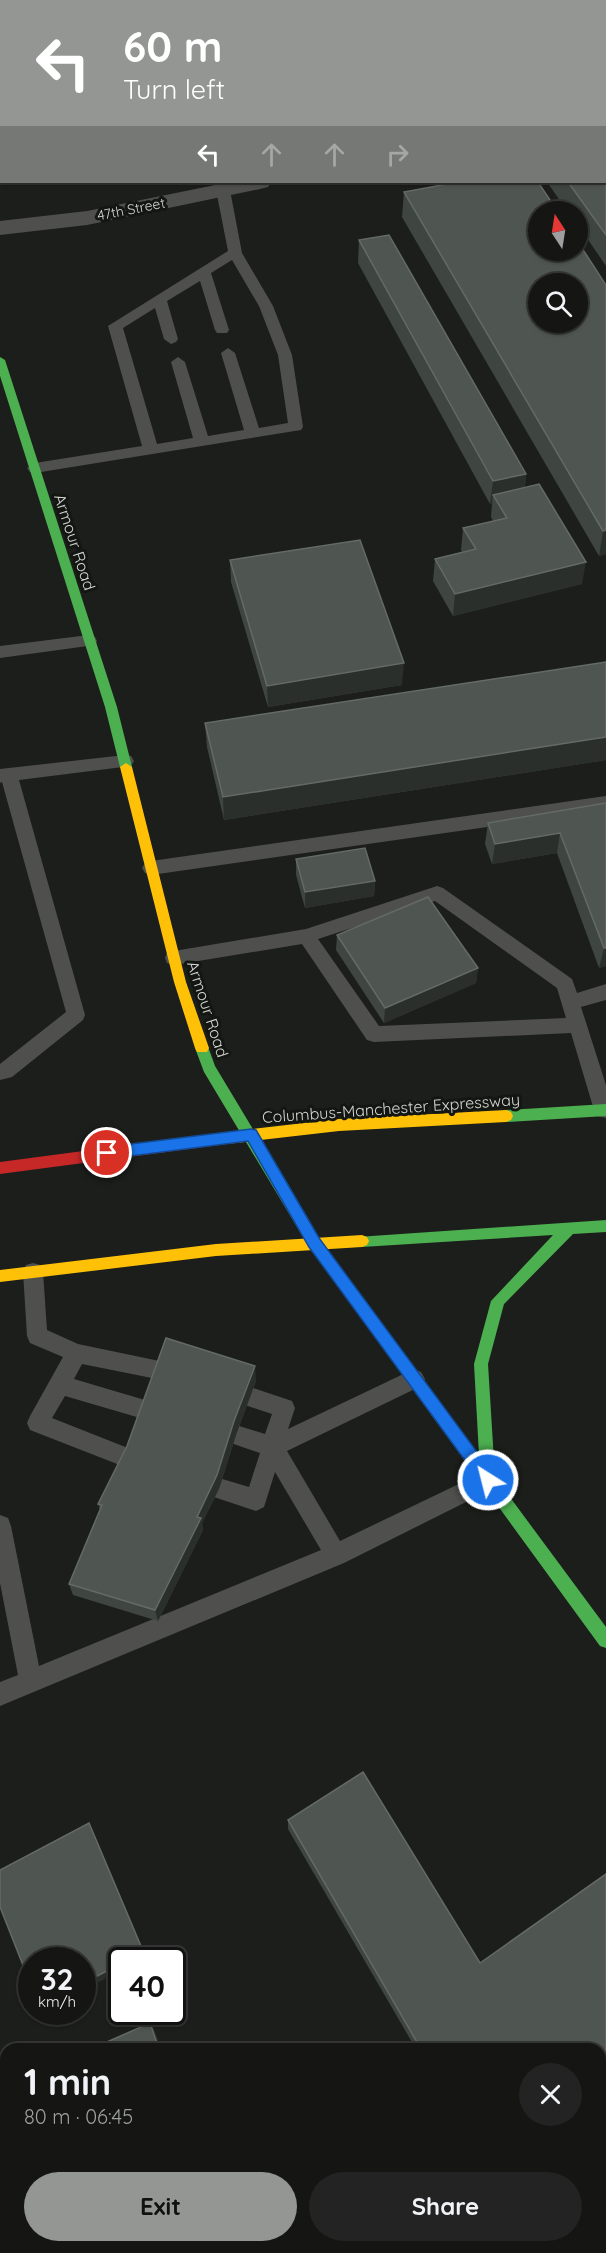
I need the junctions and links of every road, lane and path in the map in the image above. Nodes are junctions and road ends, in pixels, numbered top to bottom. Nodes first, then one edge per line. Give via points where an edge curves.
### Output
1 (255, 183) edge
2 (223, 190) junction
3 (0, 228) edge
4 (235, 253) junction
5 (204, 272) junction
6 (159, 299) junction
7 (222, 330) dead end
8 (171, 339) dead end
9 (228, 353) dead end
10 (0, 360) edge
11 (178, 362) dead end
12 (253, 434) junction
13 (202, 442) junction
14 (151, 450) junction
15 (35, 468) junction
16 (90, 641) junction
17 (0, 652) edge
18 (125, 761) junction
19 (5, 775) edge
20 (606, 803) edge
21 (151, 868) junction
22 (306, 936) junction
23 (174, 958) junction
24 (606, 992) edge
25 (571, 1002) junction
26 (578, 1024) junction
27 (0, 1072) edge
28 (605, 1110) edge
29 (251, 1135) junction
30 (0, 1168) edge
31 (606, 1226) edge
32 (570, 1228) junction
33 (314, 1243) junction
34 (33, 1272) junction
35 (0, 1276) edge
36 (77, 1353) junction
37 (162, 1370) edge
38 (414, 1379) junction
39 (59, 1384) junction
40 (250, 1397) edge
41 (147, 1410) edge
42 (236, 1435) edge
43 (273, 1447) junction
44 (130, 1459) edge
45 (488, 1480) junction
46 (219, 1489) edge
47 (0, 1526) edge
48 (336, 1555) junction
49 (5, 1583) edge
50 (606, 1640) edge
51 (31, 1682) junction
52 (0, 1694) edge

1 - 2 street, 47th Street
2 - 3 street, 47th Street via 87,218
2 - 4 lane
4 - 5 lane
4 - 12 lane via 266,306 285,355 296,427
5 - 6 lane
5 - 7 lane
6 - 8 lane
6 - 14 lane via 115,326
9 - 12 lane
10 - 15 street, Armour Road
11 - 13 lane
12 - 13 lane
13 - 14 lane
14 - 15 lane
15 - 16 street, Armour Road
16 - 17 lane
16 - 18 street, Armour Road
18 - 19 lane
18 - 21 street, Armour Road
19 - 27 lane via 76,1015
20 - 21 lane
21 - 23 street, Armour Road
22 - 23 lane
22 - 25 lane via 436,892 565,984
22 - 26 lane via 374,1034
23 - 29 street, Armour Road via 209,1068
24 - 25 lane
25 - 26 lane
26 - 28 lane
28 - 29 street, Columbus-Manchester Expressway via 339,1125
29 - 30 street, Columbus-Manchester Expressway
29 - 33 street, Armour Road
31 - 32 street
32 - 33 street
32 - 45 street via 498,1301 481,1364
33 - 34 street via 216,1250
33 - 38 street, Armour Road
34 - 35 street
34 - 36 lane via 37,1336
36 - 37 lane
36 - 39 lane
38 - 43 lane
38 - 45 street, Armour Road
39 - 41 lane
39 - 44 lane via 38,1423
40 - 43 lane via 284,1408
42 - 43 lane
43 - 46 lane via 256,1500
43 - 48 lane
45 - 48 lane
45 - 50 street, Armour Road
47 - 49 lane
48 - 51 lane
49 - 51 lane
51 - 52 lane

